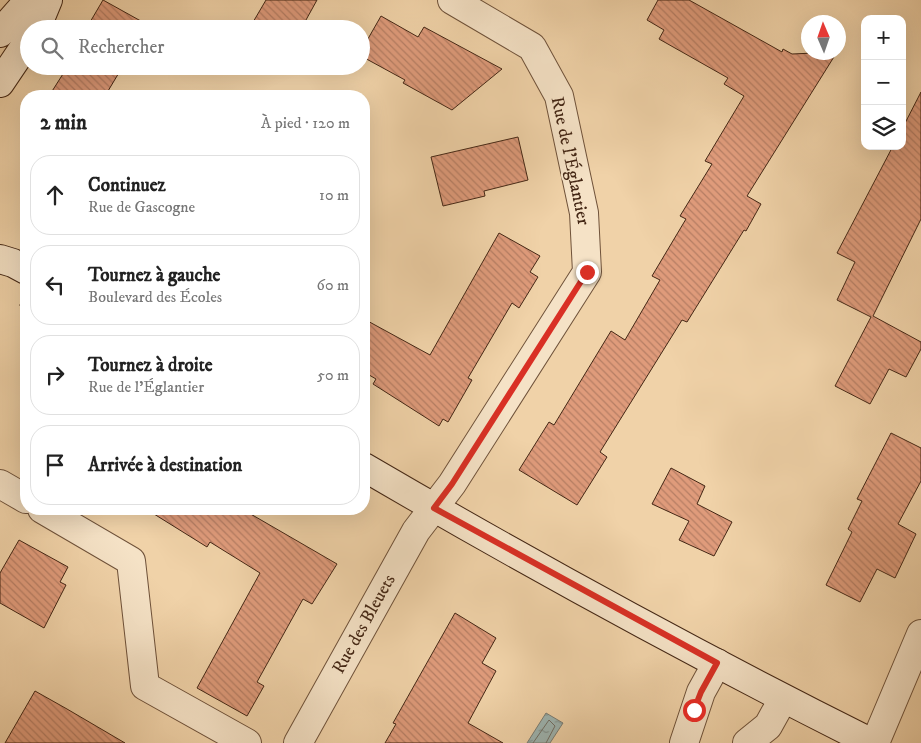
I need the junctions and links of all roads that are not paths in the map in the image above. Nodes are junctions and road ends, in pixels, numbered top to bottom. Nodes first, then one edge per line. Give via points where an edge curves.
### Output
1 (29, 0) edge
2 (48, 0) edge
3 (452, 0) edge
4 (40, 20) edge
5 (0, 33) edge
6 (20, 53) edge
7 (0, 83) edge
8 (370, 471) edge
9 (0, 484) edge
10 (20, 496) edge
11 (434, 508) junction
12 (52, 515) edge
13 (921, 634) edge
14 (717, 663) junction
15 (783, 699) junction
16 (247, 743) edge
17 (298, 743) edge
18 (684, 743) edge
19 (747, 743) edge
20 (874, 743) edge

1 - 5 street
2 - 4 street
3 - 11 street, Rue de l'Églantier via 532,47 559,96 584,213 587,272
6 - 7 street
8 - 11 street
9 - 10 street
11 - 14 street
11 - 17 street, Rue des Bleuets via 416,531
12 - 16 street via 131,561 145,686
13 - 20 street
14 - 15 street
14 - 18 street via 701,692
15 - 19 street via 768,726
15 - 20 street

